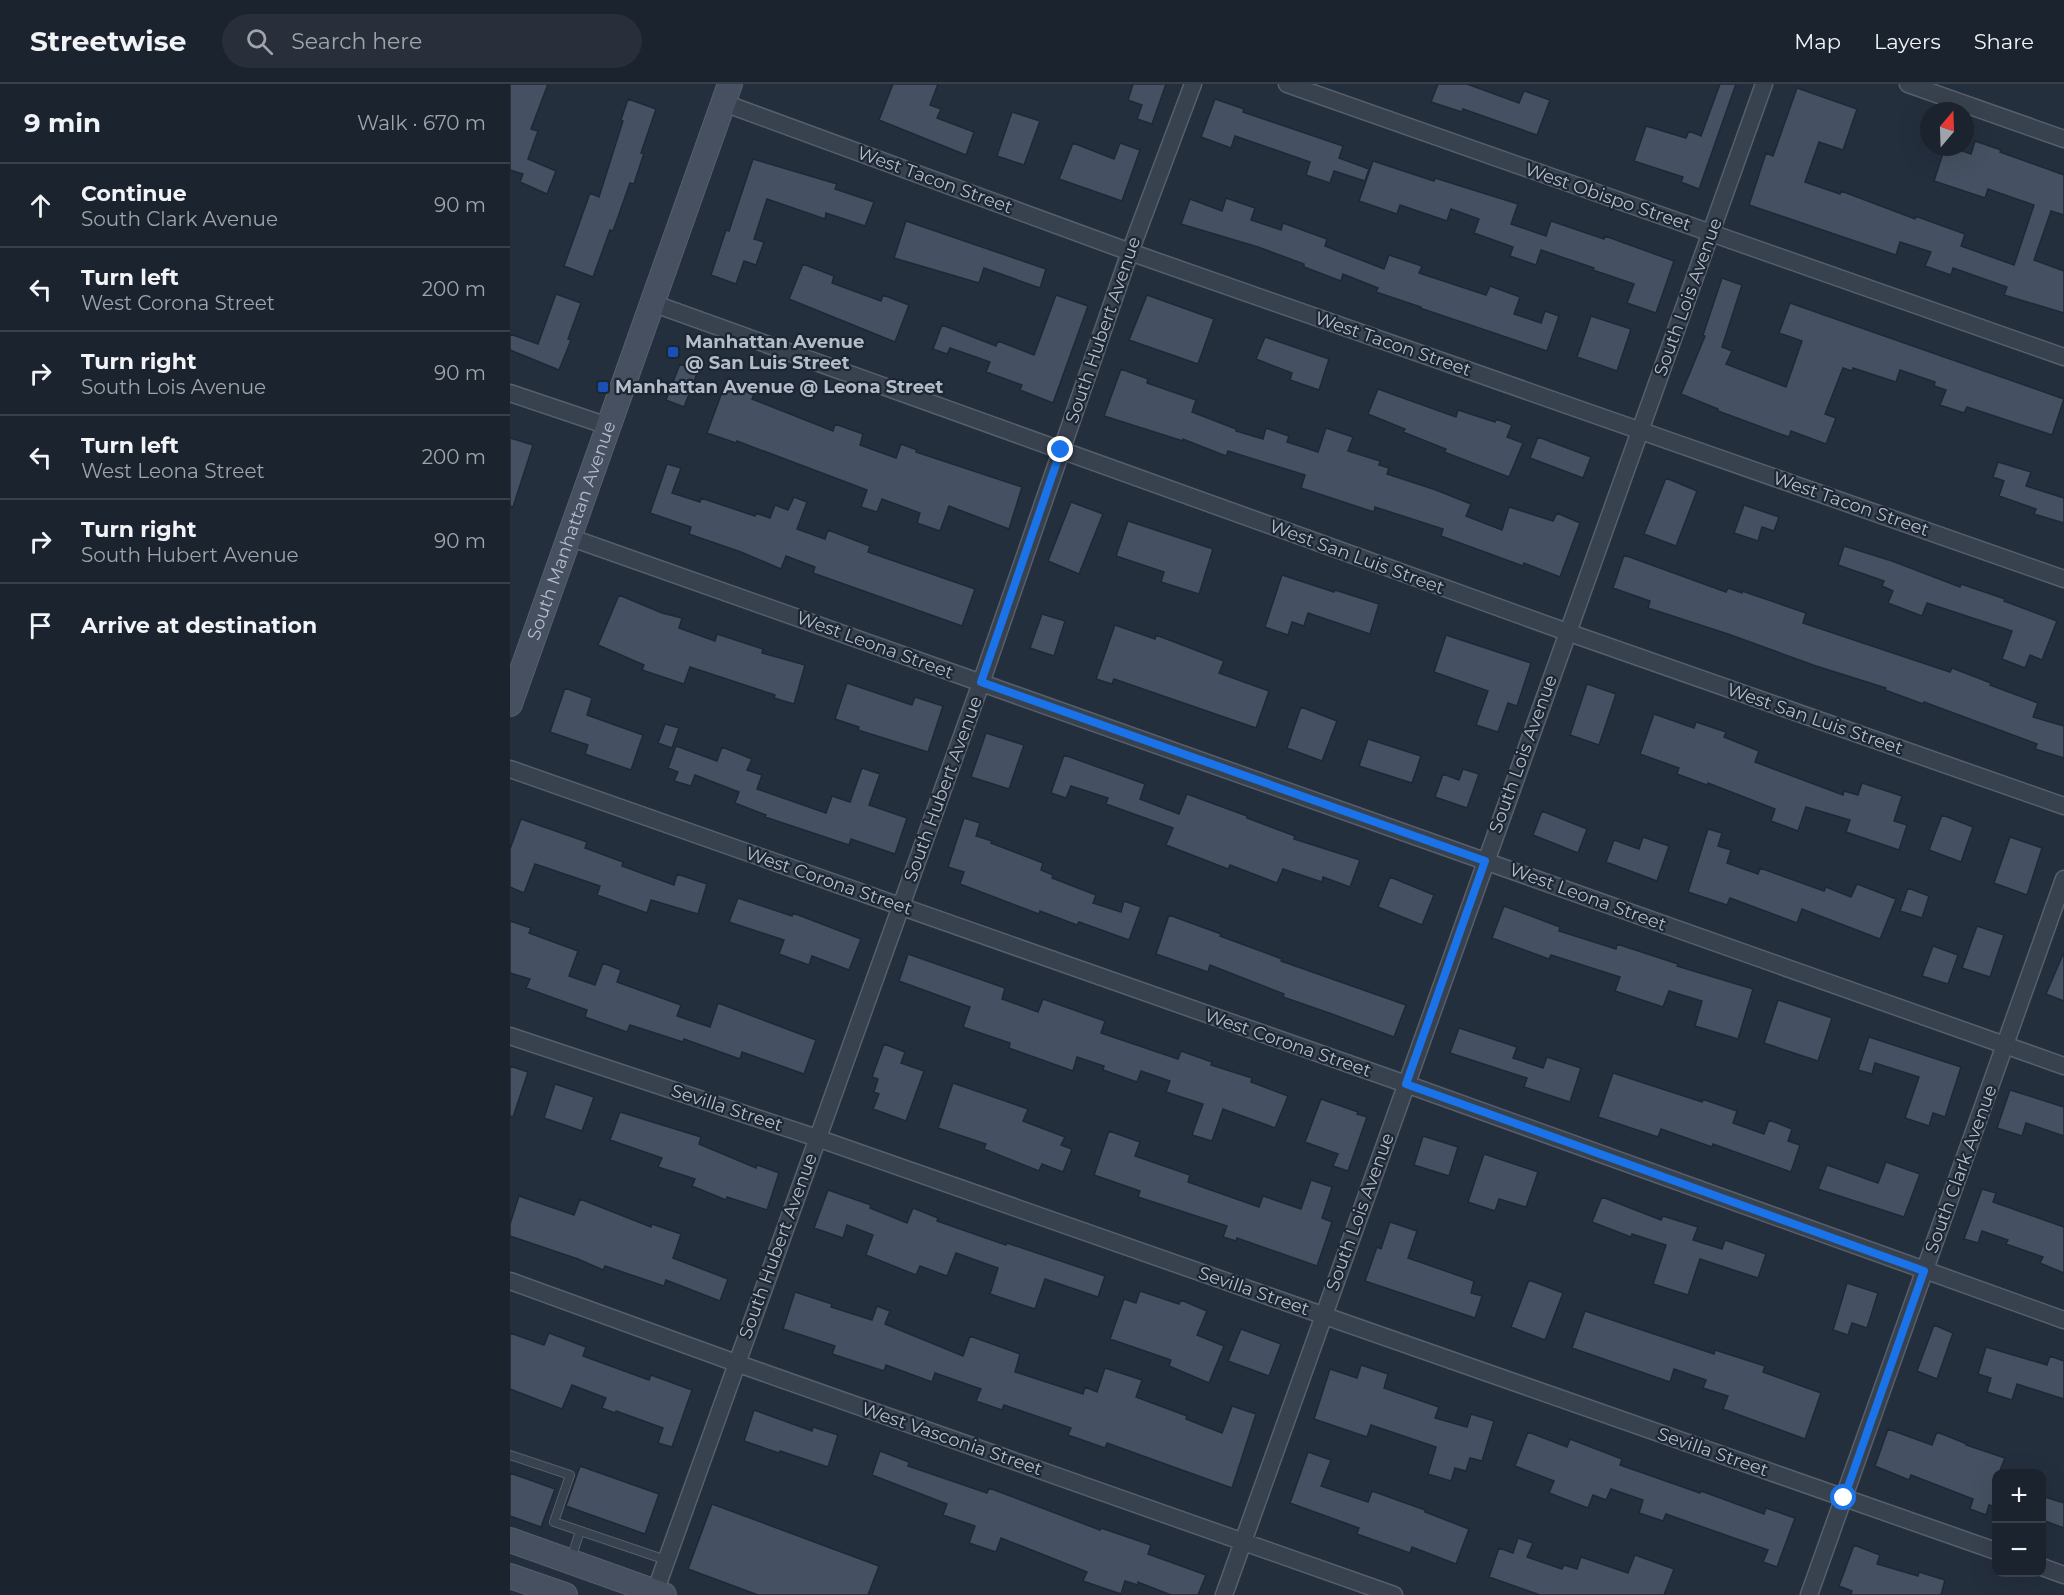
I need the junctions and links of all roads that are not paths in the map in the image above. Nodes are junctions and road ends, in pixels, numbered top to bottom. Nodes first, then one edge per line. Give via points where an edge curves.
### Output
1 (1193, 84) edge
2 (1287, 84) edge
3 (1764, 84) edge
4 (1908, 84) edge
5 (727, 93) edge
6 (2064, 139) edge
7 (1711, 233) junction
8 (1131, 252) junction
9 (652, 303) junction
10 (2064, 357) edge
11 (510, 393) edge
12 (608, 426) junction
13 (1640, 430) junction
14 (1061, 450) junction
15 (569, 537) junction
16 (2064, 579) edge
17 (1567, 632) junction
18 (981, 682) junction
19 (510, 704) edge
20 (510, 769) edge
21 (2064, 806) edge
22 (1485, 861) junction
23 (2064, 879) edge
24 (900, 906) junction
25 (510, 1036) edge
26 (2005, 1045) junction
27 (2064, 1066) edge
28 (1406, 1084) junction
29 (817, 1138) junction
30 (1924, 1271) junction
31 (510, 1281) edge
32 (1324, 1315) junction
33 (2064, 1320) edge
34 (736, 1363) junction
35 (510, 1455) edge
36 (1844, 1498) junction
37 (580, 1531) junction
38 (510, 1540) edge
39 (1243, 1542) junction
40 (1992, 1550) edge
41 (666, 1560) junction
42 (570, 1561) junction
43 (2046, 1568) edge
44 (2064, 1575) edge
45 (510, 1576) edge
46 (658, 1594) edge
47 (565, 1595) edge
48 (1224, 1595) edge
49 (1394, 1595) edge
50 (1809, 1595) edge

1 - 8 street, South Hubert Avenue
2 - 7 street, West Obispo Street
3 - 7 street, South Lois Avenue
4 - 6 street
5 - 8 street, West Tacon Street
5 - 9 main road, South Manhattan Avenue
7 - 10 street, West Obispo Street
7 - 13 street, South Lois Avenue
8 - 13 street, West Tacon Street
8 - 14 street, South Hubert Avenue
9 - 12 main road, South Manhattan Avenue
9 - 14 street, West San Luis Street
11 - 12 street
12 - 15 main road, South Manhattan Avenue
13 - 16 street, West Tacon Street
13 - 17 street, South Lois Avenue
14 - 17 street, West San Luis Street
14 - 18 street, South Hubert Avenue
15 - 18 street, West Leona Street
15 - 19 main road, South Manhattan Avenue
17 - 21 street, West San Luis Street
17 - 22 street, South Lois Avenue
18 - 22 street, West Leona Street
18 - 24 street, South Hubert Avenue
20 - 24 street, West Corona Street
22 - 26 street, West Leona Street
22 - 28 street, South Lois Avenue
23 - 26 street, South Clark Avenue
24 - 28 street, West Corona Street
24 - 29 street, South Hubert Avenue
25 - 29 street, Sevilla Street
26 - 27 street, West Leona Street
26 - 30 street, South Clark Avenue
28 - 30 street, West Corona Street
28 - 32 street, South Lois Avenue
29 - 32 street, Sevilla Street
29 - 34 street, South Hubert Avenue
30 - 33 street, West Corona Street
30 - 36 street, South Clark Avenue
31 - 34 street, West Vasconia Street
32 - 36 street, Sevilla Street
32 - 39 street, South Lois Avenue
34 - 39 street, West Vasconia Street
34 - 41 street, South Hubert Avenue
35 - 37 lane via 570,1475 554,1522
36 - 40 street, Sevilla Street
36 - 50 street, South Clark Avenue
37 - 41 lane
37 - 42 lane
38 - 42 main road
39 - 48 street, South Lois Avenue
39 - 49 street, West Vasconia Street
41 - 46 street, South Hubert Avenue
42 - 46 main road
43 - 44 street
45 - 47 main road

